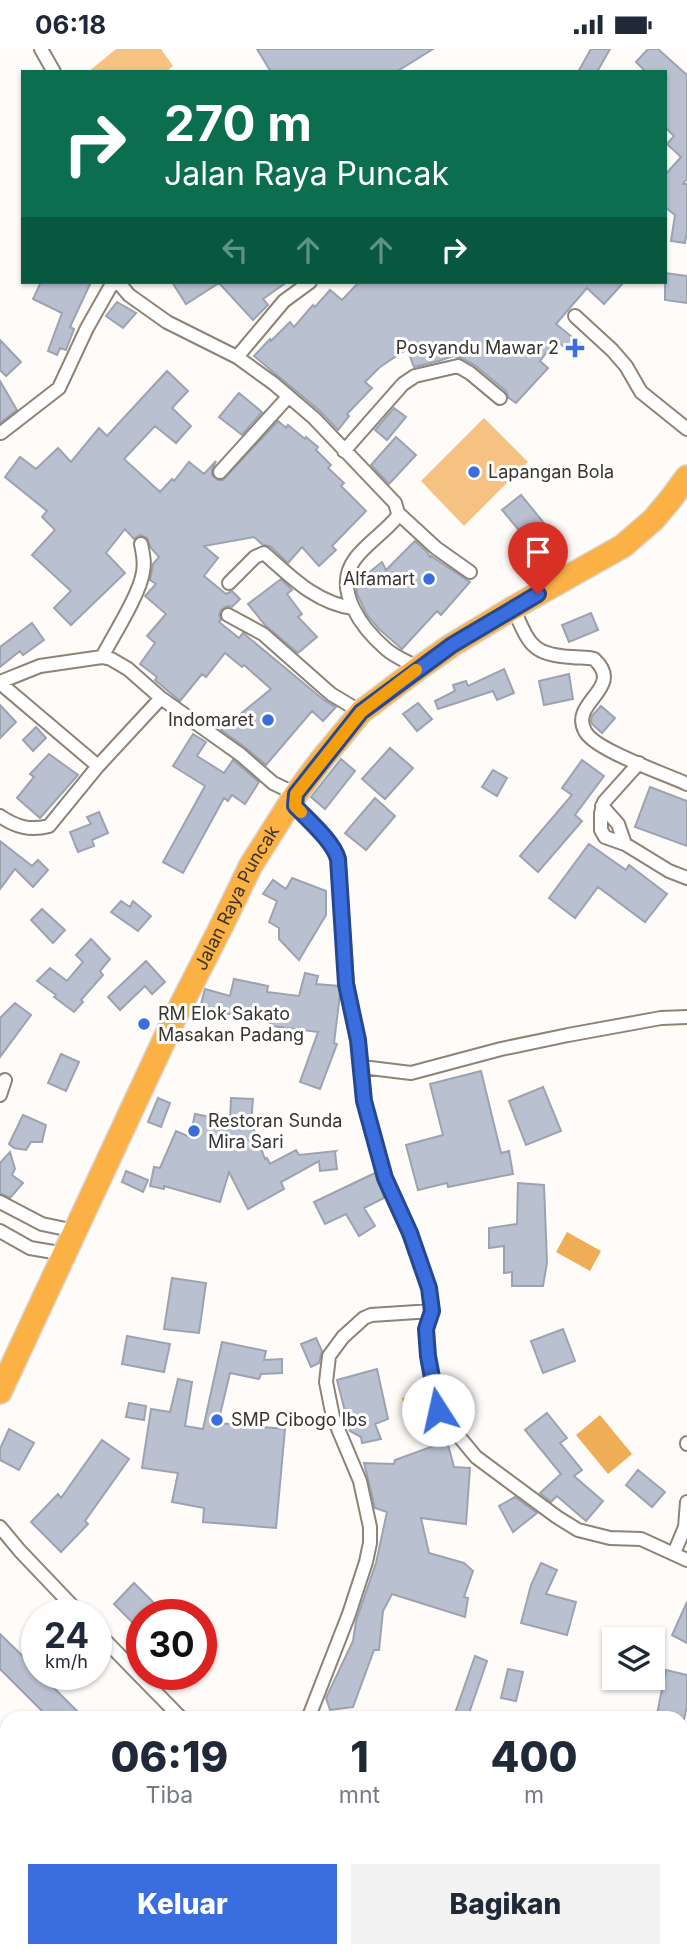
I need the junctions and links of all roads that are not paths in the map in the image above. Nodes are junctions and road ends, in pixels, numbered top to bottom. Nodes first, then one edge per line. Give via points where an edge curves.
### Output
1 (41, 49) edge
2 (53, 70) edge
3 (112, 284) edge
4 (120, 284) edge
5 (307, 284) edge
6 (575, 316) dead end
7 (237, 356) junction
8 (288, 397) junction
9 (500, 398) dead end
10 (687, 429) edge
11 (1, 433) edge
12 (344, 451) junction
13 (220, 472) dead end
14 (687, 477) edge
15 (398, 513) junction
16 (141, 544) dead end
17 (470, 572) dead end
18 (229, 583) dead end
19 (353, 608) junction
20 (513, 608) junction
21 (228, 615) dead end
22 (102, 657) junction
23 (419, 668) junction
24 (0, 683) edge
25 (161, 698) junction
26 (361, 712) junction
27 (639, 763) junction
28 (97, 766) junction
29 (687, 784) edge
30 (296, 794) junction
31 (0, 816) edge
32 (687, 878) edge
33 (687, 1017) edge
34 (362, 1067) junction
35 (5, 1080) dead end
36 (0, 1095) edge
37 (0, 1202) edge
38 (0, 1231) edge
39 (75, 1231) junction
40 (65, 1254) junction
41 (432, 1311) junction
42 (0, 1392) edge
43 (687, 1502) edge
44 (0, 1527) edge
45 (674, 1553) junction
46 (687, 1560) edge
47 (66, 1599) edge
48 (112, 1647) edge
49 (174, 1711) edge
50 (311, 1711) edge

1 - 2 street
3 - 11 street via 59,388
4 - 7 street via 167,322
5 - 7 street via 285,301
6 - 10 street via 626,366 640,392
7 - 8 street
8 - 12 street
8 - 13 street
9 - 12 street via 458,366 415,376
12 - 15 street via 395,503
14 - 20 highway, Jalan Raya Puncak via 653,520 623,546
15 - 17 street
15 - 19 street via 350,568
16 - 22 street via 142,578
18 - 19 street via 264,553 316,596
19 - 23 street via 387,650
20 - 23 highway, Jalan Raya Puncak
20 - 27 street via 536,649 599,663 604,679 585,708 585,732 603,747
21 - 26 street via 263,634 331,694
22 - 24 street via 40,666
22 - 25 street via 128,669
23 - 26 highway, Jalan Raya Puncak
24 - 28 street
25 - 28 street
25 - 30 street via 273,783
26 - 30 highway, Jalan Raya Puncak
27 - 29 street
27 - 32 street via 602,806 603,834
28 - 31 street via 49,826 19,827
30 - 34 street via 295,806 338,859 346,984
30 - 39 highway, Jalan Raya Puncak via 251,865
33 - 34 street via 568,1035 411,1073
34 - 41 street via 364,1101 375,1144 429,1288
35 - 36 street
37 - 39 street via 41,1224
38 - 40 street via 30,1248
39 - 40 highway, Jalan Raya Puncak
40 - 42 highway, Jalan Raya Puncak
41 - 45 street via 426,1329 438,1410 476,1457 578,1530 641,1539
41 - 50 street via 364,1318 328,1356 326,1382 333,1417 360,1481 370,1543 349,1614
43 - 45 street via 685,1527
44 - 47 street
45 - 46 street
48 - 49 street

